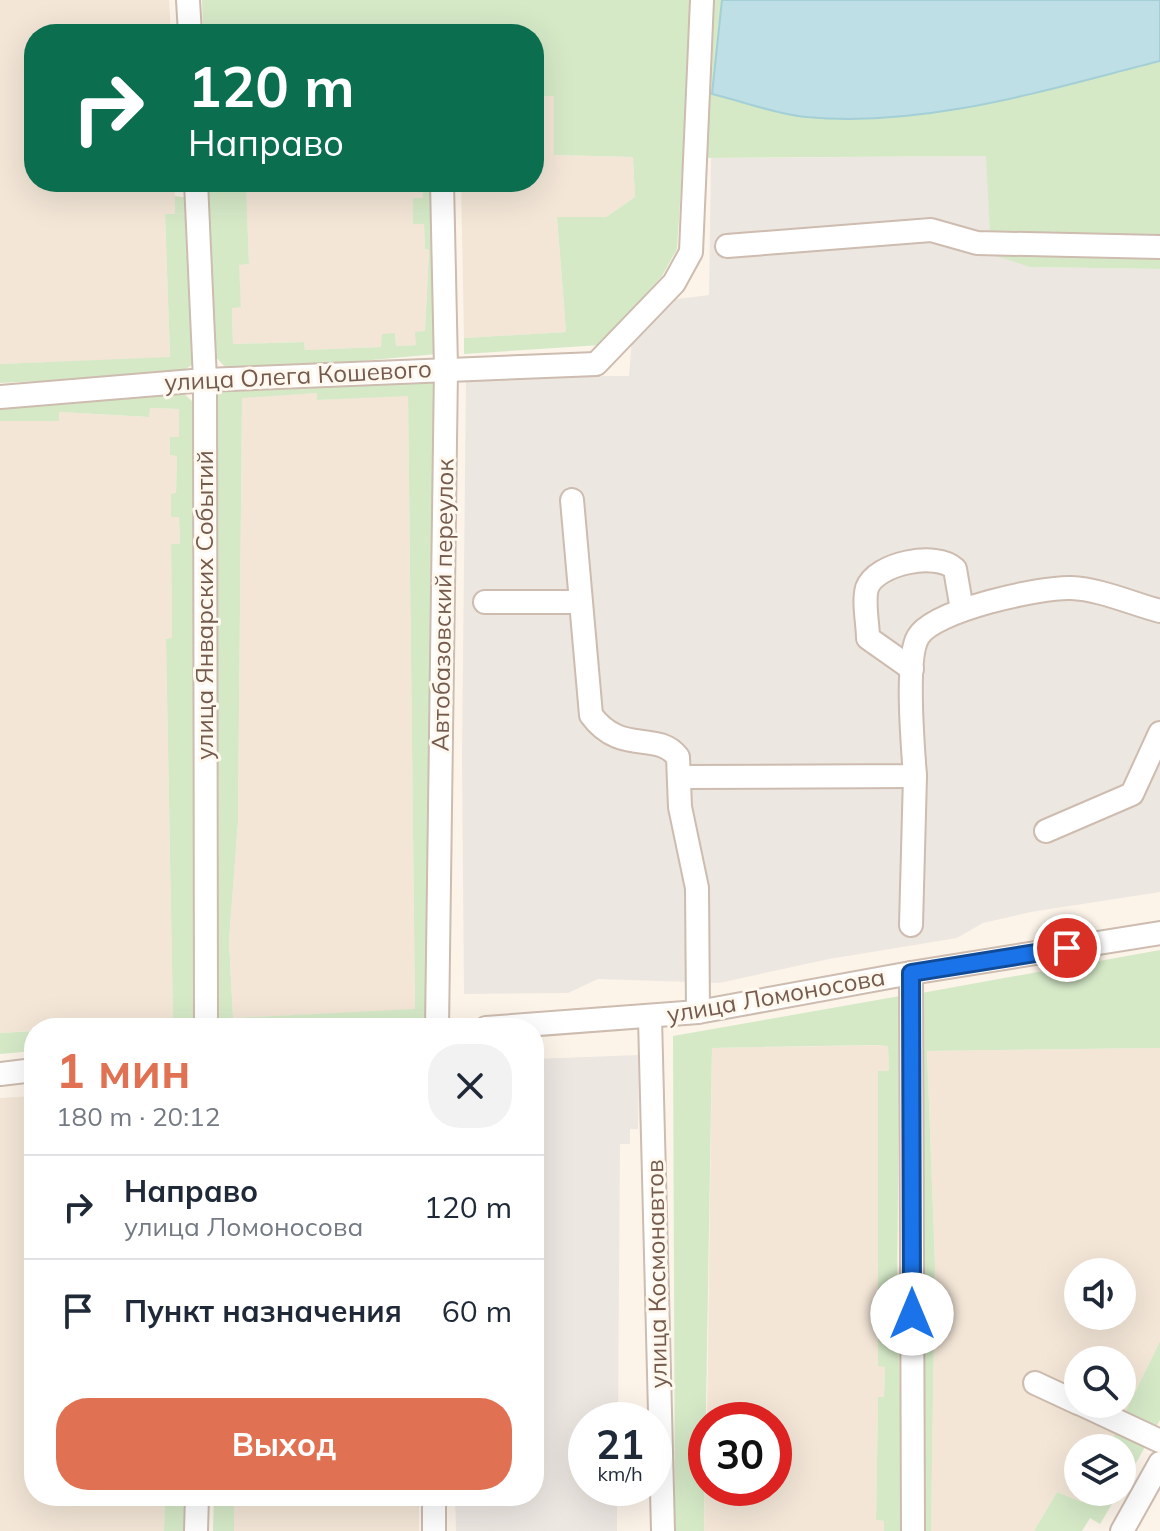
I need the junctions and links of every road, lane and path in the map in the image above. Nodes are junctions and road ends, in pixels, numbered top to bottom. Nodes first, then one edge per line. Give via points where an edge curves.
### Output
1 (188, 0) edge
2 (702, 0) edge
3 (189, 24) edge
4 (196, 192) edge
5 (442, 192) edge
6 (727, 246) dead end
7 (1160, 247) edge
8 (446, 368) junction
9 (205, 380) junction
10 (0, 397) edge
11 (572, 500) dead end
12 (485, 602) dead end
13 (580, 602) junction
14 (962, 610) junction
15 (1160, 611) edge
16 (912, 669) junction
17 (1160, 733) edge
18 (915, 776) junction
19 (681, 777) junction
20 (1046, 831) dead end
21 (911, 925) dead end
22 (1160, 933) edge
23 (911, 973) junction
24 (698, 1012) junction
25 (206, 1018) edge
26 (437, 1018) edge
27 (650, 1018) junction
28 (544, 1024) edge
29 (24, 1071) edge
30 (0, 1074) edge
31 (1035, 1383) dead end
32 (1064, 1396) edge
33 (1111, 1418) edge
34 (1160, 1441) edge
35 (1160, 1463) edge
36 (197, 1506) edge
37 (434, 1506) edge
38 (196, 1531) edge
39 (434, 1531) edge
40 (663, 1531) edge
41 (913, 1531) edge
42 (1122, 1531) edge

1 - 3 street
2 - 8 street, улица Олега Кошевого via 691,252 674,283 596,364
4 - 9 street, улица Январских Событий
5 - 8 street, Автобазовский переулок
6 - 7 street via 931,230 977,243
8 - 9 street, улица Олега Кошевого
8 - 26 street, Автобазовский переулок
9 - 10 street, улица Олега Кошевого
9 - 25 street, улица Январских Событий
11 - 13 street
12 - 13 street
13 - 19 street via 591,715 614,737 672,750
14 - 15 street via 1072,588
14 - 16 street via 918,636
14 - 16 street via 955,569 939,559 906,562 871,582 866,590 868,638
16 - 18 street
17 - 20 street via 1132,794
18 - 19 street
18 - 21 street
19 - 24 street via 680,807 697,888
22 - 23 street, улица Ломоносова
23 - 24 street, улица Ломоносова
23 - 41 street
24 - 27 street, улица Ломоносова
27 - 28 street, улица Ломоносова
27 - 40 street, улица Космонавтов
29 - 30 street
31 - 32 street
33 - 34 street
35 - 42 street
36 - 38 street
37 - 39 street

